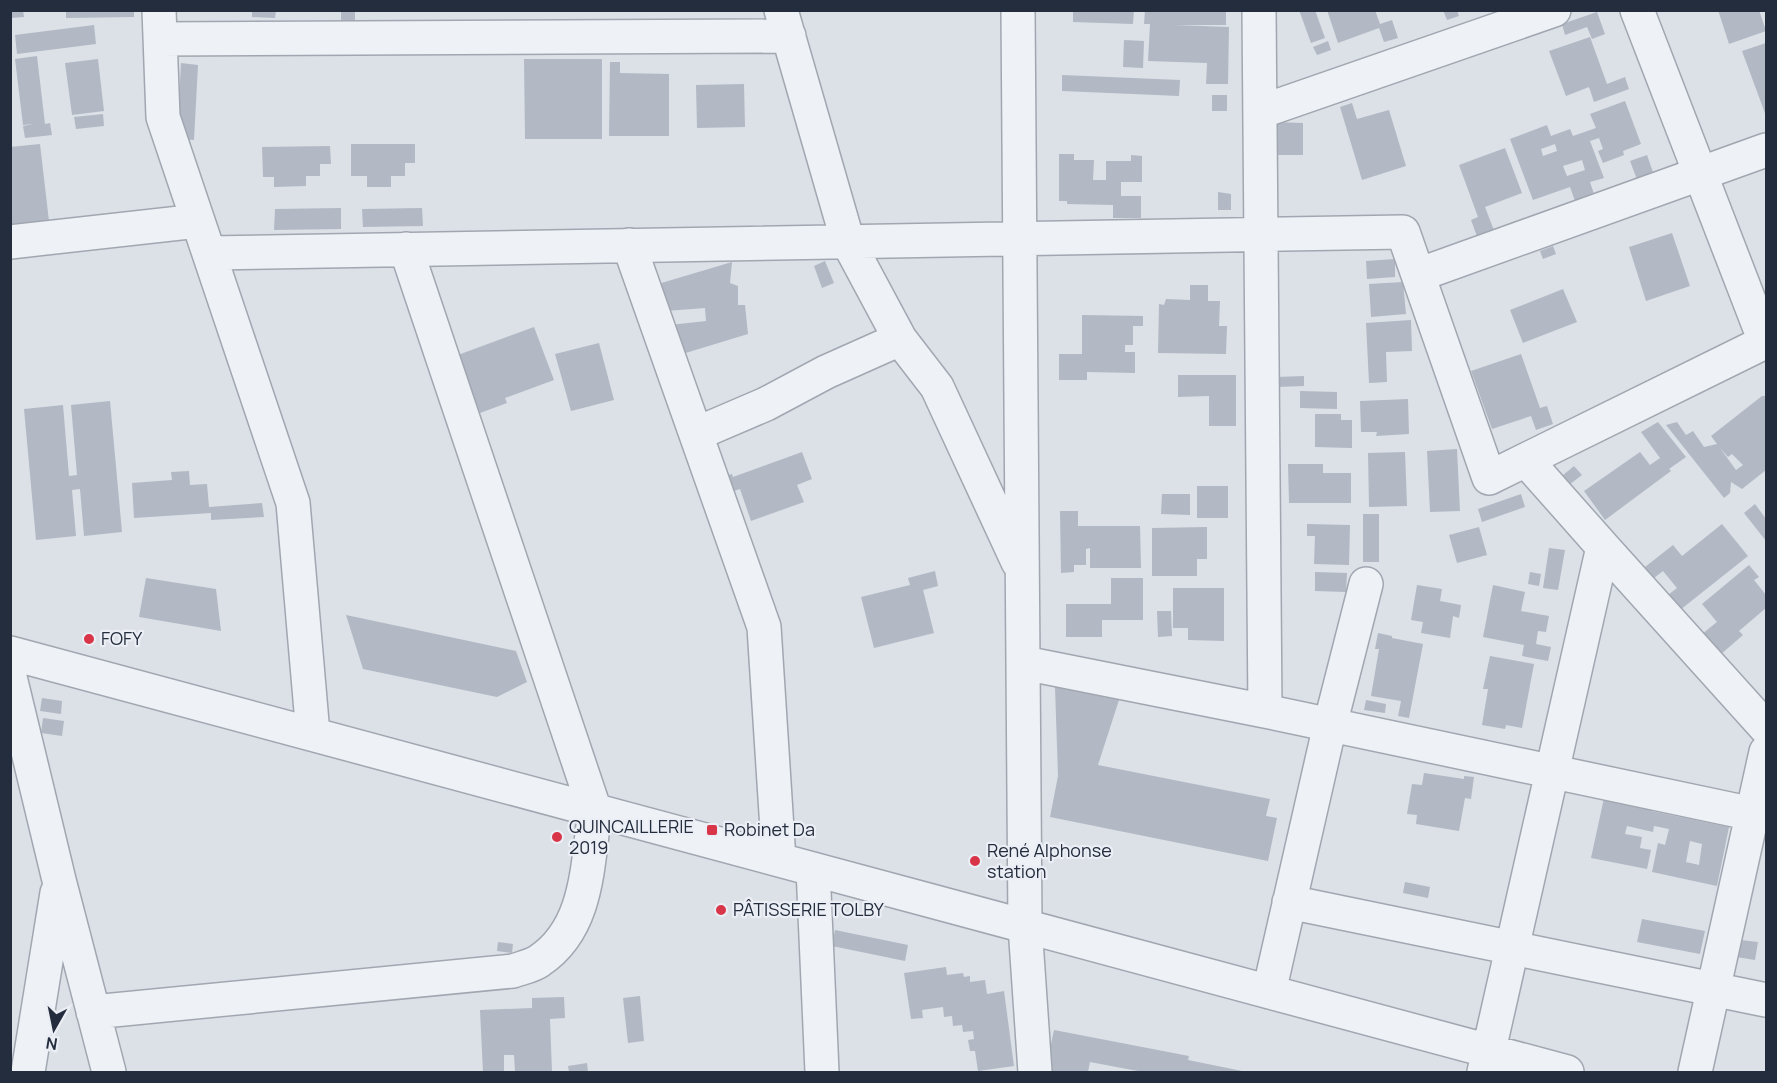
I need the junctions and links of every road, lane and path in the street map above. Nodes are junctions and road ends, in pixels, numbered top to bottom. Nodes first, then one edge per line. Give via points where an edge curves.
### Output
1 (1018, 10) edge
2 (1259, 10) edge
3 (1554, 10) edge
4 (1637, 10) edge
5 (785, 23) edge
6 (159, 25) edge
7 (1260, 112) junction
8 (1767, 150) edge
9 (1700, 174) junction
10 (198, 221) junction
11 (1261, 234) junction
12 (1020, 239) junction
13 (10, 242) edge
14 (848, 242) junction
15 (630, 245) junction
16 (406, 249) junction
17 (209, 253) junction
18 (1418, 275) junction
19 (900, 339) junction
20 (1766, 343) edge
21 (696, 434) junction
22 (1526, 460) junction
23 (1603, 547) junction
24 (1023, 573) junction
25 (1366, 584) dead end
26 (10, 653) edge
27 (1024, 663) junction
28 (10, 676) edge
29 (1265, 711) junction
30 (1330, 725) junction
31 (1767, 728) edge
32 (313, 734) junction
33 (1767, 752) edge
34 (1551, 771) junction
35 (595, 811) junction
36 (1753, 814) junction
37 (779, 860) junction
38 (813, 869) junction
39 (59, 880) junction
40 (1290, 902) junction
41 (1025, 926) junction
42 (1514, 947) junction
43 (1714, 989) junction
44 (1269, 992) junction
45 (1767, 1000) edge
46 (93, 1012) junction
47 (10, 1061) edge
48 (1487, 1062) edge
49 (27, 1072) edge
50 (109, 1072) edge
51 (822, 1072) edge
52 (1035, 1072) edge
53 (1567, 1072) edge
54 (1695, 1072) edge

1 - 12 street
2 - 7 street
3 - 7 street
4 - 9 street
5 - 6 street
5 - 14 street
6 - 10 street via 162,117
7 - 11 street
8 - 9 street
9 - 18 street
9 - 20 street
10 - 13 street
10 - 17 street
11 - 12 street
11 - 18 street via 1403,232
11 - 29 street
12 - 14 street
12 - 24 street
14 - 15 street
14 - 19 street
15 - 16 street
15 - 21 street
16 - 17 street
16 - 35 street
17 - 32 street via 293,502
18 - 22 street via 1489,478
19 - 21 street
19 - 24 street via 937,387
20 - 22 street
21 - 37 street via 764,627
22 - 23 street
23 - 31 street
23 - 34 street
24 - 27 street
25 - 30 street
26 - 32 street
27 - 29 street
27 - 41 street
28 - 39 street
29 - 30 street
30 - 34 street
30 - 40 street
32 - 35 street
33 - 36 street
34 - 36 street
34 - 42 street
35 - 37 street
35 - 46 street via 582,904 565,938 538,962 513,971
36 - 43 street
37 - 38 street
38 - 41 street
38 - 51 street
39 - 46 street
39 - 49 street
40 - 42 street
40 - 44 street
41 - 44 street
41 - 52 street
42 - 43 street
42 - 48 street
43 - 45 street
43 - 54 street
44 - 48 street
46 - 50 street
47 - 49 street
48 - 53 street

